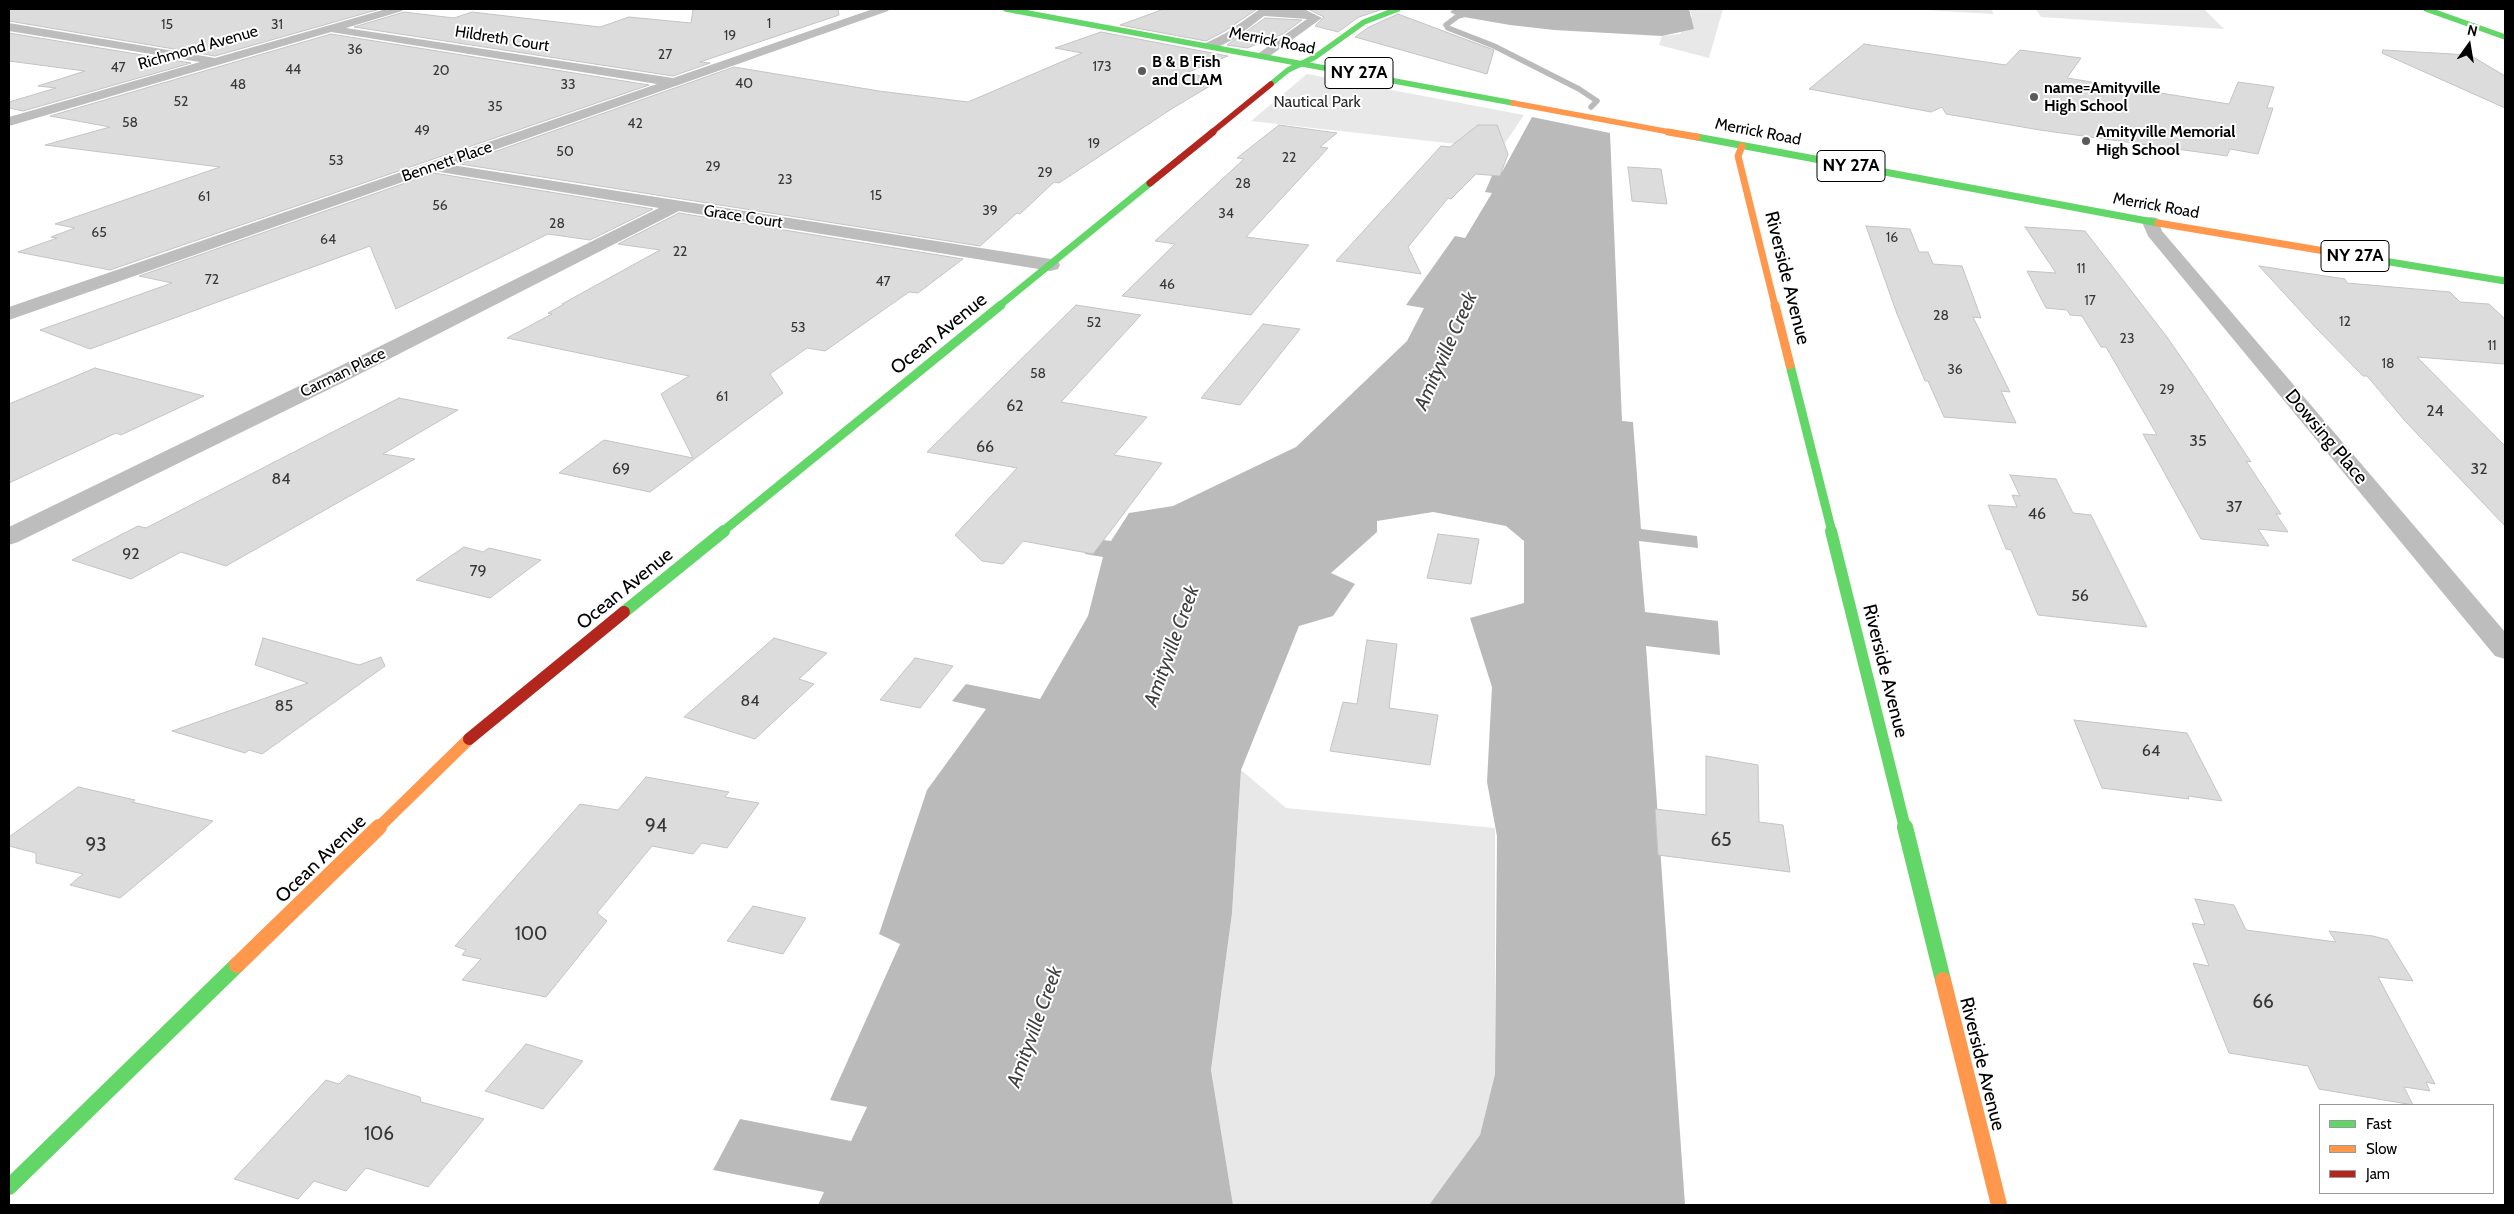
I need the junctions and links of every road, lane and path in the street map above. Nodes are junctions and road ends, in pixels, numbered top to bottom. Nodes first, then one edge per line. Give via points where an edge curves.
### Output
1 (398, 9) edge
2 (884, 9) edge
3 (1006, 9) edge
4 (1398, 9) edge
5 (2426, 9) edge
6 (1261, 10) edge
7 (9, 27) edge
8 (323, 29) junction
9 (2505, 37) edge
10 (1210, 46) junction
11 (1262, 55) junction
12 (217, 60) junction
13 (1302, 63) junction
14 (677, 82) junction
15 (9, 122) edge
16 (1742, 146) junction
17 (434, 166) junction
18 (675, 206) junction
19 (2151, 222) junction
20 (1052, 265) junction
21 (2505, 282) edge
22 (9, 314) edge
23 (9, 537) edge
24 (2505, 650) edge
25 (9, 1187) edge
26 (1999, 1205) edge

1 - 8 street, Richmond Avenue
2 - 14 street, Bennett Place
3 - 10 street, Merrick Road / NY 27A
4 - 13 street, Ocean Avenue via 1364,22
5 - 9 street
6 - 10 street via 1230,36
6 - 11 street via 1306,14 1316,18
7 - 12 street
8 - 12 street, Richmond Avenue
8 - 14 street, Hildreth Court
10 - 11 street, Merrick Road / NY 27A
11 - 13 street, Merrick Road / NY 27A
12 - 15 street, Richmond Avenue
13 - 16 street, Merrick Road / NY 27A
13 - 20 street, Ocean Avenue via 1288,70
14 - 17 street, Bennett Place
16 - 19 street, Merrick Road / NY 27A
16 - 26 street, Riverside Avenue via 1738,156
17 - 18 street, Grace Court
17 - 22 street, Bennett Place
18 - 20 street, Grace Court
18 - 23 street, Carman Place
19 - 21 street, Merrick Road / NY 27A
19 - 24 street, Dowsing Place via 2154,232
20 - 25 street, Ocean Avenue via 471,737

